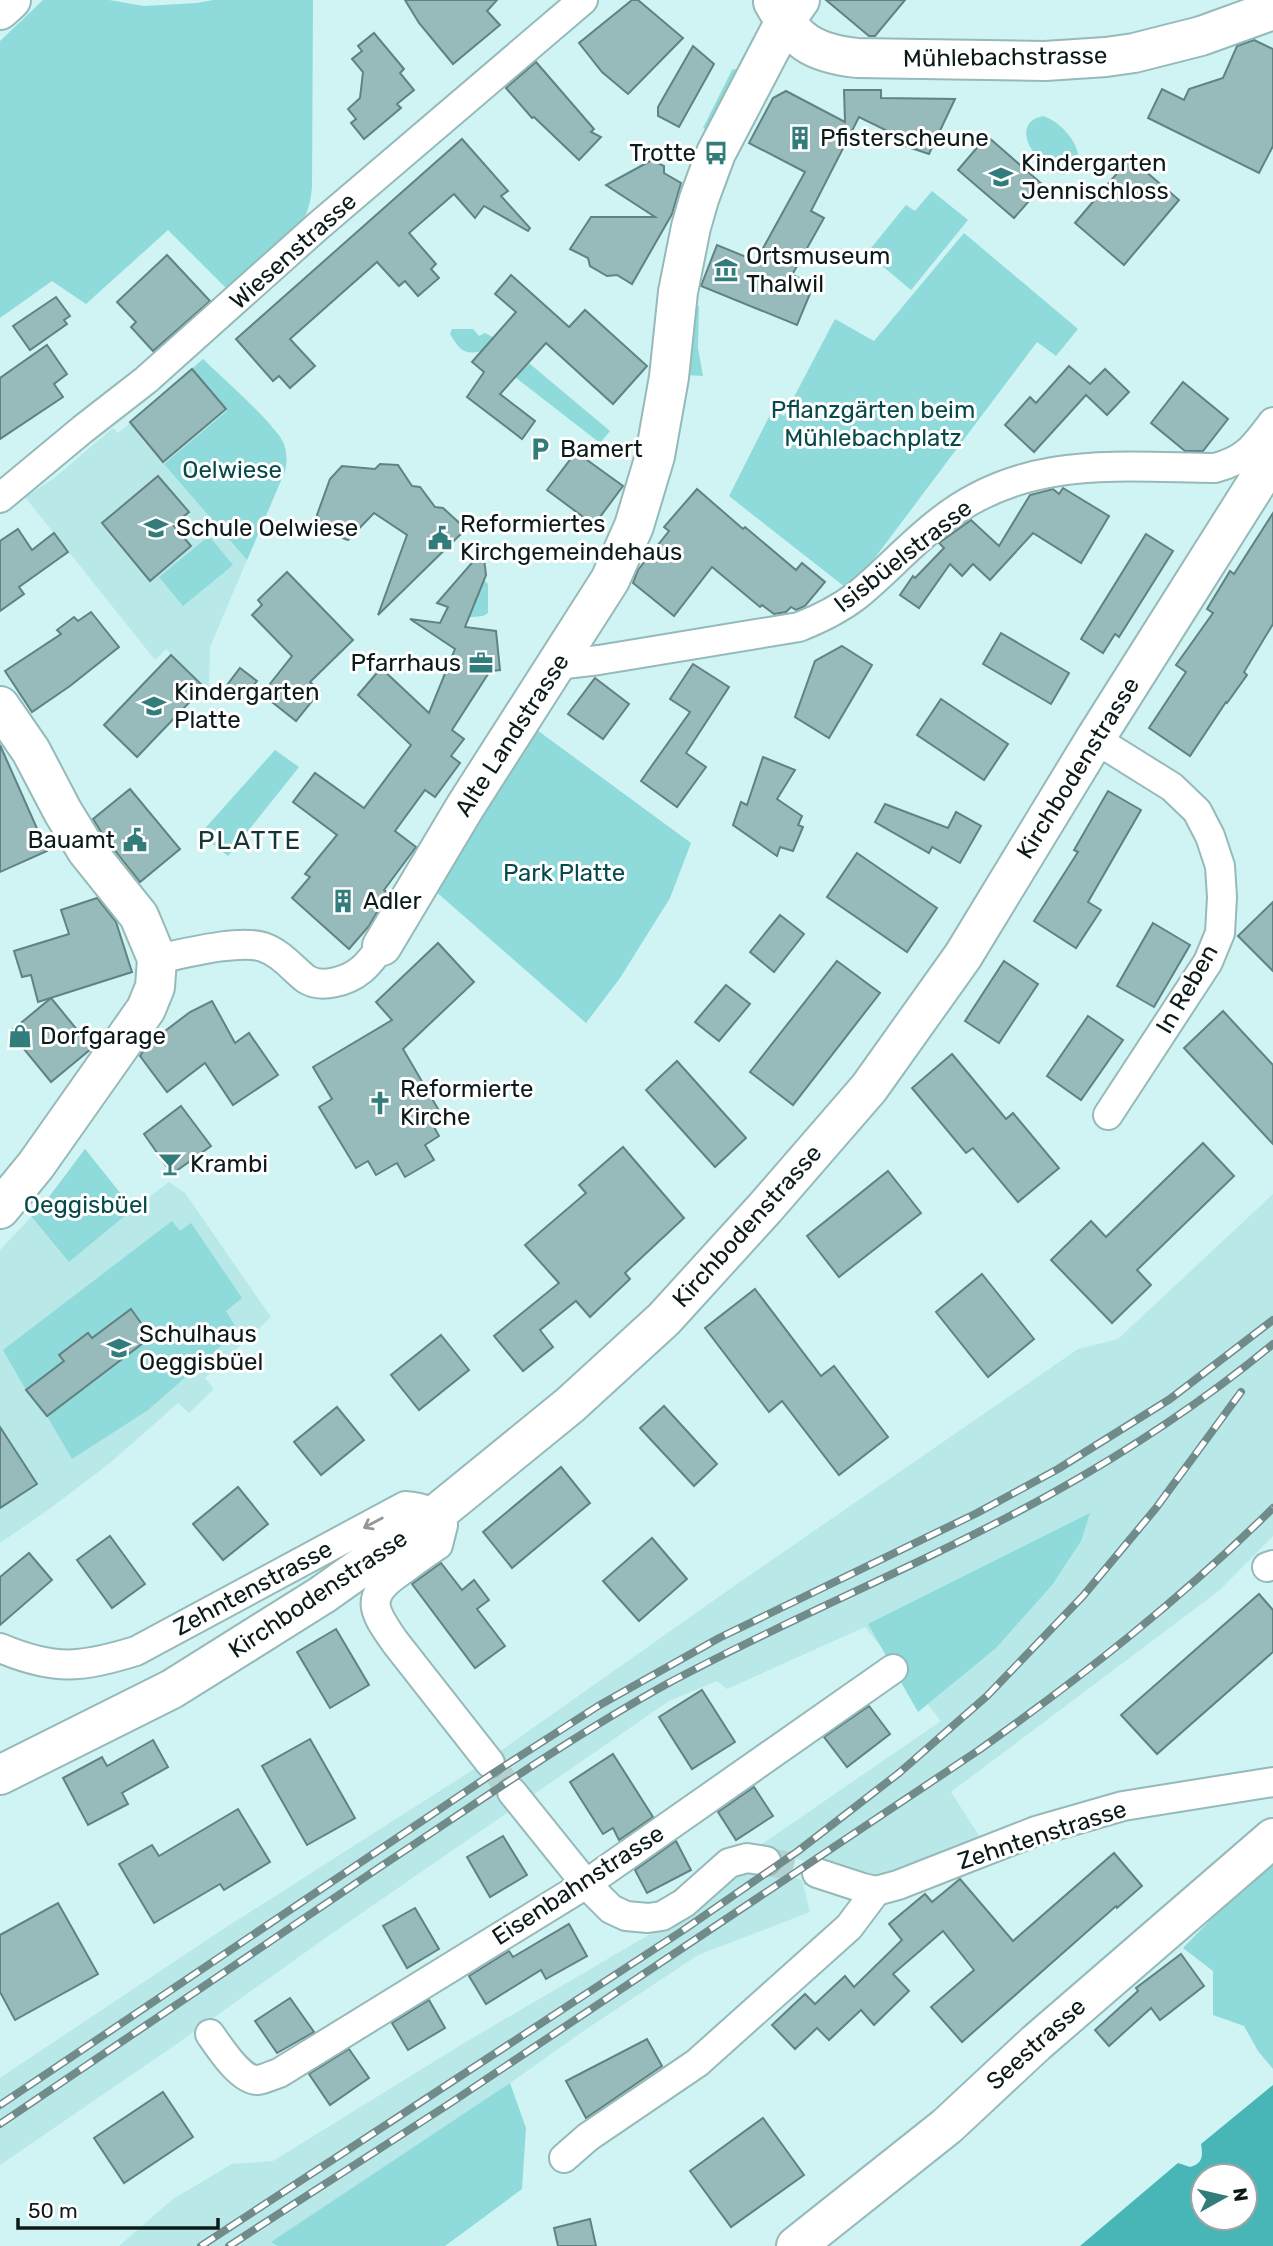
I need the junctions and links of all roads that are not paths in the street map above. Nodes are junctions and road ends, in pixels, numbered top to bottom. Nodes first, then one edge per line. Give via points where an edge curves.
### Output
1 (11, 0) edge
2 (583, 0) edge
3 (786, 7) edge
4 (0, 10) edge
5 (1273, 10) edge
6 (1273, 422) edge
7 (1273, 457) edge
8 (0, 498) edge
9 (557, 665) junction
10 (0, 706) edge
11 (1094, 739) junction
12 (382, 946) joint
13 (157, 959) junction
14 (1108, 1115) dead end
15 (0, 1209) edge
16 (435, 1515) junction
17 (0, 1648) edge
18 (893, 1669) dead end
19 (491, 1763) tunnel mouth
20 (0, 1775) edge
21 (1273, 1782) edge
22 (512, 1792) tunnel mouth
23 (1273, 1839) edge
24 (766, 1861) tunnel mouth
25 (817, 1873) tunnel mouth
26 (586, 1884) junction
27 (876, 1891) junction
28 (210, 2034) dead end
29 (564, 2158) dead end
30 (796, 2246) edge

1 - 4 street
2 - 8 street, Wiesenstrasse via 146,380
3 - 5 street, Mühlebachstrasse via 796,36 843,57 1045,61 1134,53 1201,36
3 - 9 street, Alte Landstrasse via 716,153 691,227 661,430 634,526 610,580
6 - 9 street, Isisbüelstrasse via 1250,453 1233,464 1215,468 1093,466 1045,472 1006,484 939,521 855,597 799,627
7 - 11 street, Kirchbodenstrasse
9 - 12 street, Alte Landstrasse
10 - 13 street via 87,851 139,916
11 - 14 street, In Reben via 1172,787 1196,811 1220,866 1222,897 1220,933 1208,962
11 - 16 street, Kirchbodenstrasse via 963,956 860,1098 664,1319 570,1405
12 - 13 street, Alte Landstrasse via 362,970 324,984 308,981 279,955 243,944
13 - 15 street via 155,988 146,1009
16 -> 17 street, Zehntenstrasse via 405,1506 136,1651 72,1665 43,1663
16 - 19 street via 443,1525 438,1545 381,1585 377,1612 395,1643
16 - 20 street, Kirchbodenstrasse via 322,1595 172,1689
18 - 26 street, Eisenbahnstrasse
21 - 27 street, Zehntenstrasse via 1123,1807 1036,1831
22 - 26 street
23 - 30 street, Seestrasse via 947,2126
24 - 26 street via 747,1858 729,1863 676,1909 648,1918 619,1914
25 - 27 street
26 - 28 street, Eisenbahnstrasse via 279,2073 251,2079
27 - 29 street via 849,1927 697,2063 587,2137

